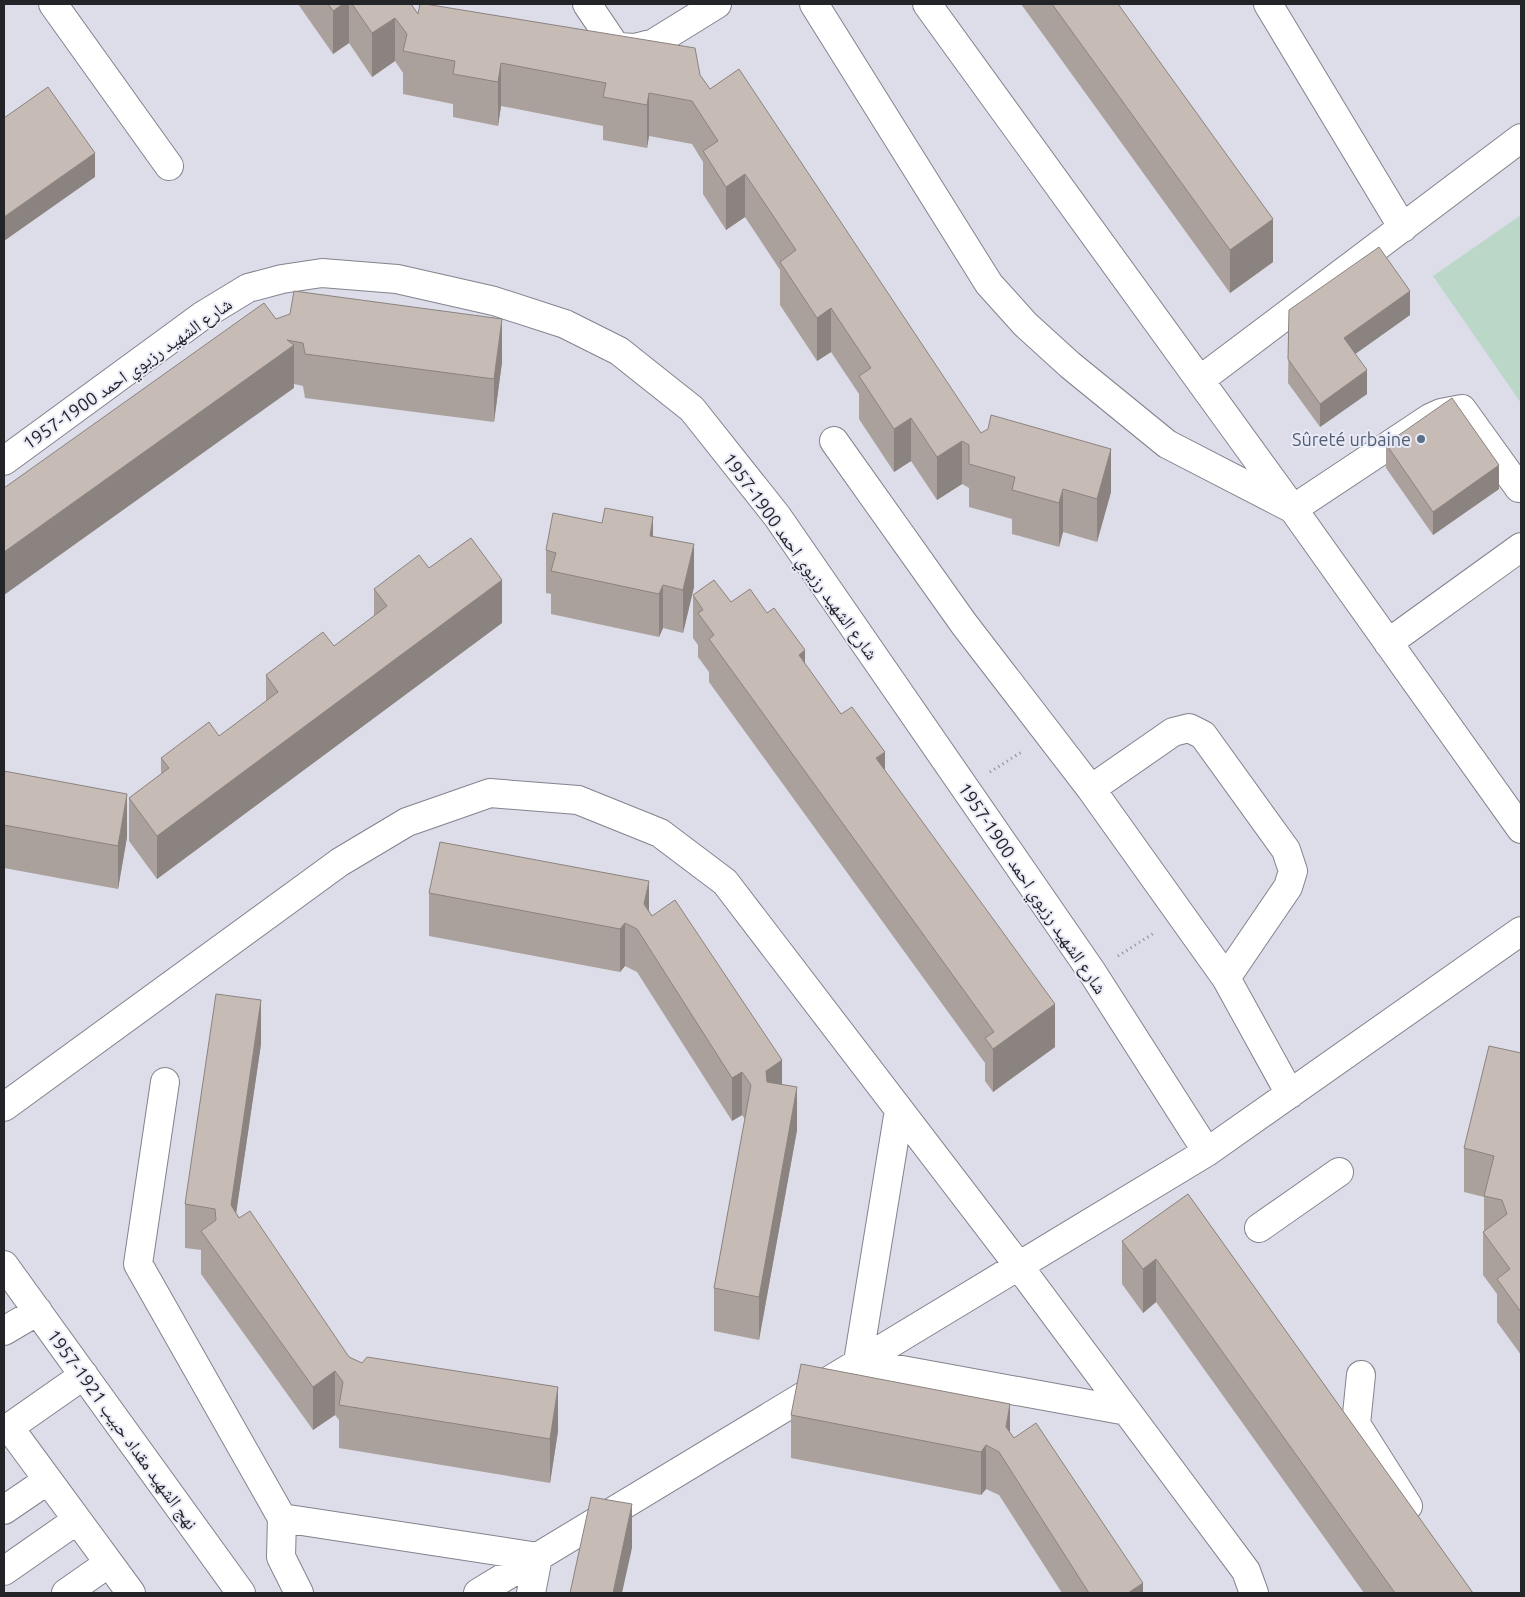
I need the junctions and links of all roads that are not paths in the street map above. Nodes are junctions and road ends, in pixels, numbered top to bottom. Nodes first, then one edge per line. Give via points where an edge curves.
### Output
1 (53, 4) edge
2 (587, 4) edge
3 (717, 4) edge
4 (814, 4) edge
5 (926, 4) edge
6 (1268, 4) edge
7 (587, 43) edge
8 (616, 47) junction
9 (1521, 138) edge
10 (169, 166) dead end
11 (1403, 228) junction
12 (1200, 380) junction
13 (834, 441) dead end
14 (4, 462) edge
15 (1520, 488) dead end
16 (1293, 509) junction
17 (1521, 547) edge
18 (1388, 643) junction
19 (1091, 789) junction
20 (1521, 829) edge
21 (1521, 931) edge
22 (1226, 978) junction
23 (165, 1082) dead end
24 (1290, 1094) junction
25 (4, 1107) edge
26 (899, 1110) junction
27 (1207, 1152) junction
28 (1339, 1172) dead end
29 (1259, 1228) dead end
30 (4, 1265) edge
31 (1018, 1266) junction
32 (38, 1311) junction
33 (4, 1331) edge
34 (858, 1362) junction
35 (84, 1375) junction
36 (1361, 1376) dead end
37 (1126, 1411) junction
38 (6, 1429) edge
39 (48, 1480) junction
40 (4, 1510) edge
41 (282, 1518) junction
42 (77, 1520) junction
43 (1423, 1529) edge
44 (538, 1557) junction
45 (109, 1563) junction
46 (4, 1571) edge
47 (66, 1593) edge
48 (131, 1593) edge
49 (241, 1593) edge
50 (299, 1593) edge
51 (478, 1593) edge
52 (531, 1593) edge
53 (1254, 1593) edge

1 - 10 street
2 - 8 street
3 - 8 street via 654,43 635,48
4 - 16 street via 989,284 1025,324 1167,444
5 - 12 street
6 - 11 street
7 - 8 street
9 - 11 street
11 - 12 street
12 - 16 street
13 - 19 street via 964,624
14 - 27 street, شارع الشهيد رزيوي احمد 1900-1957 via 202,316 248,288 282,279 322,273 398,279 494,301 565,324 620,351 692,409 776,516 1092,972
15 - 16 street via 1462,409 1430,418
16 - 18 street
17 - 18 street
18 - 20 street
19 - 22 street
19 - 22 street via 1173,732 1189,728 1203,735 1286,850 1293,871 1288,887
21 - 24 street
22 - 24 street
23 - 41 street via 138,1264
24 - 27 street
25 - 26 street via 340,862 406,822 490,793 578,800 660,833 725,882
26 - 31 street
26 - 34 street
27 - 31 street
28 - 29 street
30 - 32 street, نهج الشهيد مقداد حبيب 1921-1957
31 - 34 street
31 - 37 street
32 - 33 street
32 - 35 street, نهج الشهيد مقداد حبيب 1921-1957
34 - 37 street
34 - 44 street
35 - 38 street
35 - 49 street, نهج الشهيد مقداد حبيب 1921-1957
36 - 43 street via 1356,1424
37 - 53 street via 1246,1571
38 - 39 street
39 - 40 street
39 - 42 street
41 - 44 street
41 - 50 street via 281,1557
42 - 45 street
42 - 46 street
44 - 51 street
44 - 52 street
45 - 47 street
45 - 48 street

